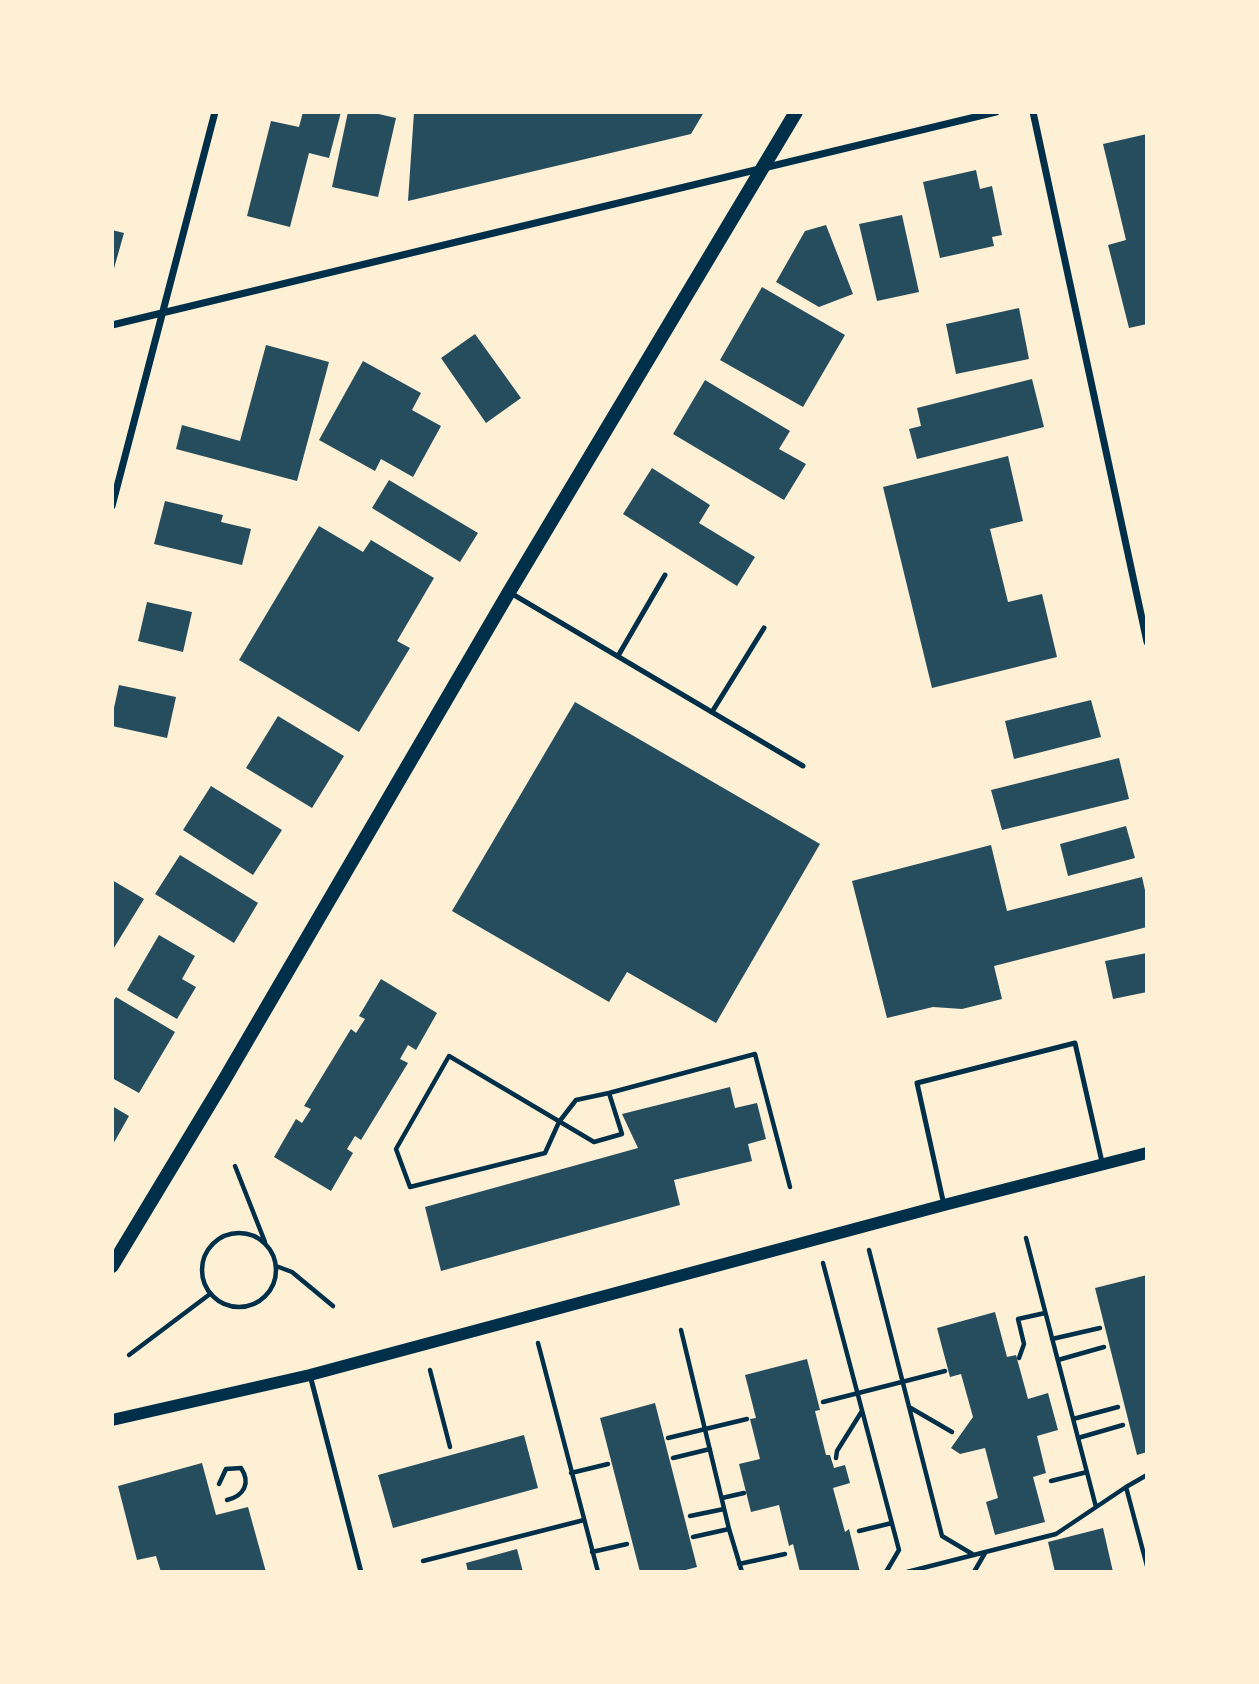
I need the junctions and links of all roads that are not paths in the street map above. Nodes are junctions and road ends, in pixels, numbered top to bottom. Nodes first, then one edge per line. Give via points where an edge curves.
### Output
1 (215, 112) edge
2 (796, 112) edge
3 (996, 112) edge
4 (1033, 112) edge
5 (763, 167) junction
6 (163, 313) junction
7 (112, 324) edge
8 (112, 506) edge
9 (665, 575) dead end
10 (509, 592) junction
11 (764, 628) dead end
12 (1147, 642) edge
13 (618, 656) junction
14 (712, 712) junction
15 (803, 766) dead end
16 (1147, 1153) edge
17 (1102, 1164) junction
18 (944, 1205) junction
19 (112, 1266) edge
20 (310, 1374) junction
21 (112, 1420) edge
22 (361, 1572) edge

1 - 6 street
2 - 5 main road
3 - 5 street
4 - 12 street
5 - 6 street
5 - 10 main road
6 - 7 street
6 - 8 street
9 - 13 lane
10 - 13 lane
10 - 19 main road
11 - 14 lane
13 - 14 lane
14 - 15 lane
16 - 17 street
17 - 18 street
17 - 18 lane via 1075,1043 917,1083
18 - 20 street
20 - 21 street
20 - 22 lane

